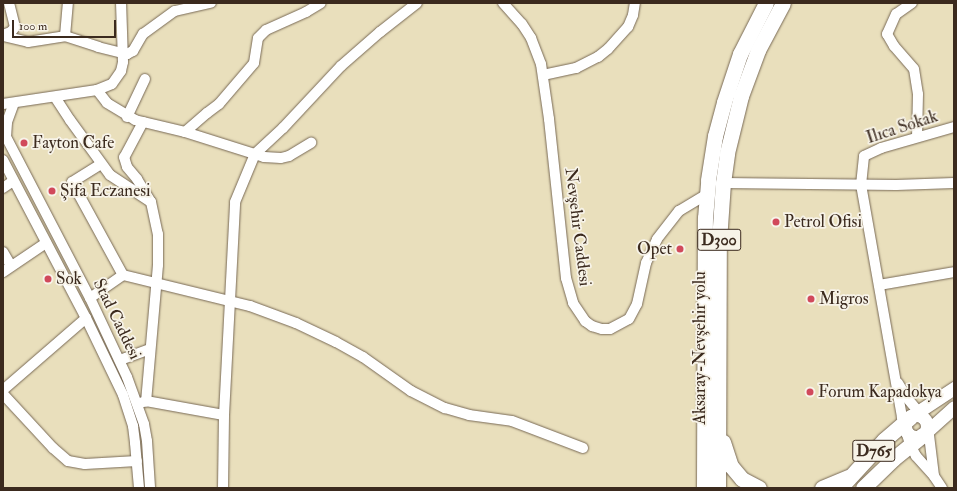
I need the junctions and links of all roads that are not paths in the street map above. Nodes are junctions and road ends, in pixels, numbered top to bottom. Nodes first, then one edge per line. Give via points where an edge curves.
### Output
1 (9, 3) edge
2 (68, 3) edge
3 (121, 3) edge
4 (211, 3) edge
5 (321, 3) edge
6 (418, 3) edge
7 (503, 3) edge
8 (635, 3) edge
9 (766, 3) edge
10 (783, 3) edge
11 (912, 3) edge
12 (3, 35) edge
13 (64, 36) junction
14 (123, 54) junction
15 (543, 75) junction
16 (145, 79) dead end
17 (97, 90) junction
18 (55, 97) junction
19 (14, 103) junction
20 (3, 104) edge
21 (127, 116) junction
22 (143, 122) junction
23 (954, 127) edge
24 (185, 132) junction
25 (4, 134) edge
26 (917, 137) junction
27 (311, 143) dead end
28 (255, 154) junction
29 (3, 160) edge
30 (101, 164) junction
31 (13, 181) junction
32 (723, 183) junction
33 (954, 183) edge
34 (861, 185) junction
35 (3, 188) edge
36 (706, 195) junction
37 (151, 202) junction
38 (46, 244) junction
39 (3, 252) edge
40 (7, 269) edge
41 (954, 272) edge
42 (123, 275) junction
43 (157, 284) junction
44 (879, 284) junction
45 (90, 298) junction
46 (230, 301) junction
47 (86, 318) junction
48 (150, 349) junction
49 (120, 360) junction
50 (896, 380) junction
51 (954, 388) edge
52 (3, 390) edge
53 (3, 394) edge
54 (142, 402) junction
55 (954, 407) edge
56 (128, 408) junction
57 (224, 415) junction
58 (917, 424) junction
59 (720, 430) junction
60 (910, 444) junction
61 (583, 448) dead end
62 (137, 461) junction
63 (934, 476) junction
64 (845, 483) edge
65 (138, 488) edge
66 (150, 488) edge
67 (222, 488) edge
68 (703, 488) edge
69 (718, 488) edge
70 (758, 488) edge
71 (822, 488) edge
72 (863, 488) edge
73 (942, 488) edge

1 - 12 street via 15,27
2 - 13 street
3 - 14 street
4 - 14 street via 175,11 143,34 133,51
5 - 24 street via 266,30 258,38 254,63 219,104
6 - 28 street via 341,66
7 - 15 street, Nevşehir Caddesi via 531,38
8 - 15 street via 628,27 598,57 576,68
9 - 36 highway, Aksaray-Nevşehir yolu / D300 via 740,54 724,102 715,136
10 - 32 highway, Aksaray-Nevşehir yolu / D300 via 758,50 741,96 727,153
11 - 26 street via 896,14 887,34 914,69 918,94
12 - 13 street via 28,42
13 - 14 street
14 - 17 street via 121,71 116,79 112,84
15 - 36 street, Nevşehir Caddesi via 566,278 573,303 585,322 610,329 629,319 637,304 646,263 657,239 679,211
16 - 21 street
17 - 18 street
17 - 21 street via 106,102
18 - 19 street
18 - 30 street
19 - 20 street
19 - 25 street
21 - 22 street
22 - 24 street
22 - 37 street via 127,149 124,162
23 - 26 street, Ilıca Sokak
24 - 28 street
25 - 45 street, Stad Caddesi
26 - 34 street, Ilıca Sokak via 864,156
27 - 28 street via 295,154 281,158
28 - 46 street via 235,202
29 - 31 street, Stad Caddesi
30 - 37 street via 110,175
30 - 42 street via 72,182
31 - 35 street
31 - 38 street, Stad Caddesi
32 - 34 street
32 - 59 highway, Aksaray-Nevşehir yolu / D300 via 719,241
33 - 34 street
34 - 44 street
36 - 68 highway, Aksaray-Nevşehir yolu / D300
37 - 43 street via 158,234
38 - 40 street
38 - 47 street, Stad Caddesi
39 - 40 street
41 - 44 street
42 - 43 street
42 - 45 street
43 - 46 street
43 - 48 street
44 - 50 street
45 - 49 street, Stad Caddesi
46 - 57 street
46 - 61 street via 296,323 336,342 363,357 411,391 445,408 469,415 512,421
47 - 52 street
47 - 56 street, Stad Caddesi
48 - 49 street
48 - 54 street
49 - 54 street, Stad Caddesi
50 - 58 street
50 - 58 street
51 - 58 main road, D765
53 - 62 street via 68,461 85,464
54 - 56 street
54 - 57 street
54 - 66 street, Stad Caddesi
55 - 58 main road, D765
56 - 62 street, Stad Caddesi
57 - 67 street
58 - 60 highway, D765
58 - 63 street
58 - 64 highway, D765
59 - 69 highway, Aksaray-Nevşehir yolu / D300
59 - 70 highway via 731,466 742,479
60 - 63 street via 916,456
60 - 72 highway, D765
62 - 65 street, Stad Caddesi
63 - 73 street
64 - 71 highway

